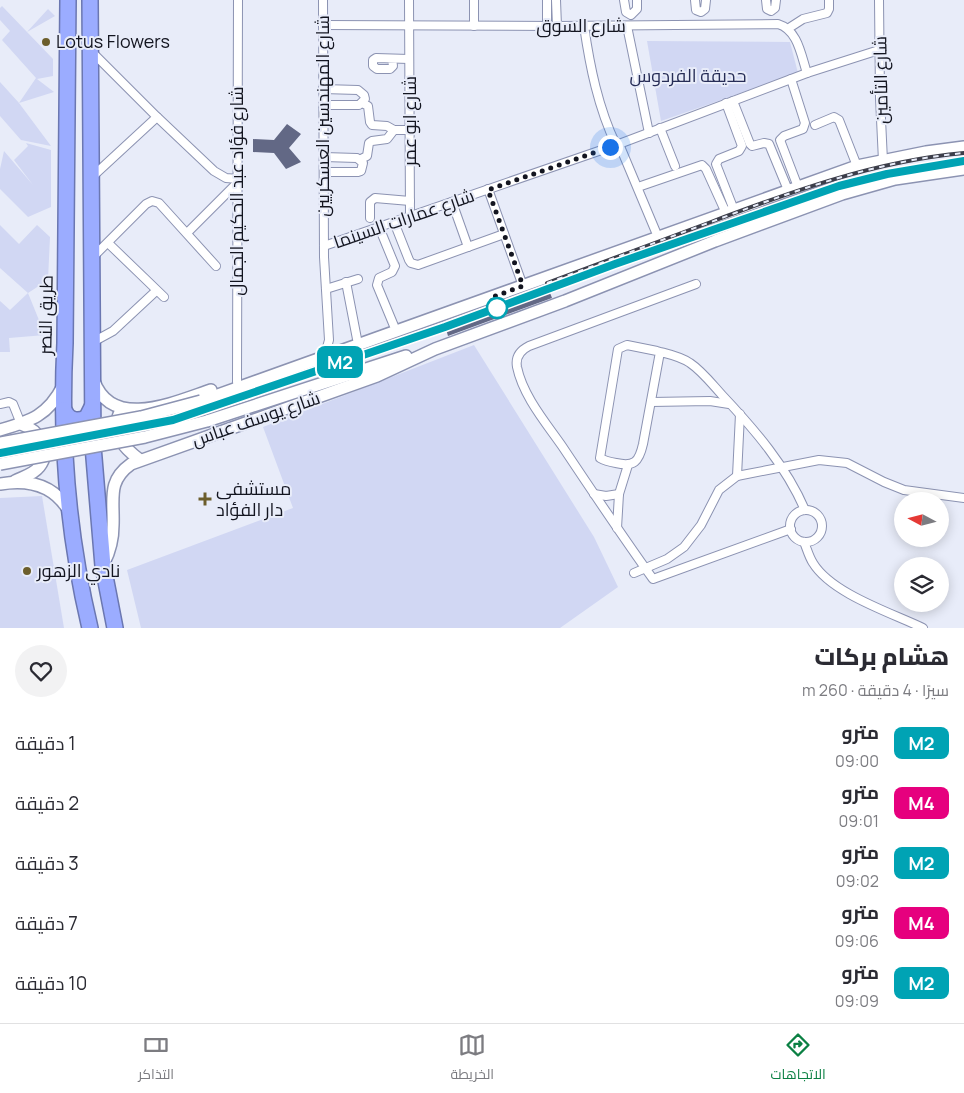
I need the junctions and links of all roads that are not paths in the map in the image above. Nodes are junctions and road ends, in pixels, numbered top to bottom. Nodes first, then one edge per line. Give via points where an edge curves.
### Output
1 (68, 0) edge
2 (90, 0) edge
3 (238, 0) edge
4 (323, 0) edge
5 (408, 0) edge
6 (474, 0) edge
7 (547, 0) edge
8 (556, 0) edge
9 (624, 0) edge
10 (637, 0) edge
11 (696, 0) edge
12 (706, 0) edge
13 (766, 0) edge
14 (776, 0) edge
15 (828, 0) edge
16 (879, 0) edge
17 (771, 11) junction
18 (701, 12) junction
19 (631, 15) junction
20 (772, 24) junction
21 (323, 25) junction
22 (701, 25) junction
23 (409, 26) junction
24 (474, 26) junction
25 (547, 26) junction
26 (557, 26) junction
27 (584, 26) junction
28 (629, 26) junction
29 (789, 28) junction
30 (90, 50) junction
31 (879, 50) junction
32 (392, 59) dead end
33 (409, 59) junction
34 (807, 74) junction
35 (791, 79) junction
36 (323, 89) junction
37 (730, 102) junction
38 (362, 103) junction
39 (323, 104) junction
40 (157, 118) junction
41 (815, 125) dead end
42 (660, 128) junction
43 (394, 130) junction
44 (410, 130) junction
45 (649, 132) junction
46 (617, 144) junction
47 (964, 148) edge
48 (324, 157) junction
49 (361, 160) junction
50 (883, 160) junction
51 (675, 166) dead end
52 (857, 166) junction
53 (964, 169) edge
54 (324, 172) junction
55 (92, 178) junction
56 (238, 180) junction
57 (638, 187) junction
58 (793, 189) junction
59 (488, 190) junction
60 (410, 201) junction
61 (452, 202) junction
62 (730, 212) junction
63 (410, 217) junction
64 (370, 218) dead end
65 (394, 222) junction
66 (379, 227) junction
67 (187, 233) junction
68 (504, 234) junction
69 (658, 237) junction
70 (108, 243) junction
71 (324, 246) junction
72 (468, 247) junction
73 (91, 258) junction
74 (216, 266) dead end
75 (358, 279) dead end
76 (346, 282) junction
77 (696, 284) dead end
78 (523, 286) junction
79 (326, 289) junction
80 (156, 291) junction
81 (164, 297) dead end
82 (437, 318) junction
83 (394, 326) junction
84 (357, 339) junction
85 (92, 343) junction
86 (435, 349) junction
87 (326, 351) junction
88 (660, 352) junction
89 (92, 369) junction
90 (237, 382) junction
91 (63, 386) junction
92 (651, 402) junction
93 (0, 404) edge
94 (731, 404) junction
95 (92, 407) junction
96 (123, 409) junction
97 (64, 410) junction
98 (740, 414) junction
99 (21, 424) junction
100 (0, 430) edge
101 (0, 443) edge
102 (140, 460) junction
103 (0, 464) edge
104 (628, 465) junction
105 (782, 467) junction
106 (94, 474) junction
107 (737, 476) junction
108 (67, 480) junction
109 (15, 482) junction
110 (0, 484) edge
111 (594, 494) junction
112 (620, 494) junction
113 (964, 498) edge
114 (805, 510) junction
115 (72, 518) junction
116 (617, 528) junction
117 (791, 529) junction
118 (804, 542) junction
119 (103, 566) junction
120 (645, 568) junction
121 (634, 573) dead end
122 (90, 628) edge
123 (115, 628) edge
124 (923, 628) edge

1 - 91 highway, طريق النصر
2 - 30 highway
3 - 56 street, شارع فؤاد عبد الحكيم الجمال
4 - 21 street, شارع المهندسين العسكريين
5 - 23 street, شارع ابو عمر
6 - 24 street
7 - 25 street
8 - 26 street
9 - 19 street via 626,12
10 - 19 street via 637,9
11 - 18 street via 696,10
12 - 18 street via 705,9
13 - 17 street via 767,9
14 - 17 street
15 - 29 street via 827,12 802,19
16 - 31 street, شارع التأمين
17 - 20 street
18 - 22 street
19 - 28 street
20 - 22 street, شارع السوق
20 - 29 street, شارع السوق
21 - 23 street, شارع السوق
21 - 36 street, شارع المهندسين العسكريين
22 - 28 street, شارع السوق
23 - 24 street, شارع السوق
23 - 33 street, شارع ابو عمر
24 - 25 street, شارع السوق
25 - 26 street, شارع السوق
26 - 27 street, شارع السوق
27 - 28 street, شارع السوق
27 - 46 street via 604,120
28 - 45 street
29 - 34 street
30 - 40 street
30 - 55 highway
31 - 34 street, شارع عمارات السينما
31 - 50 street, شارع التأمين
32 - 33 street
33 - 44 street, شارع ابو عمر
34 - 35 street, شارع عمارات السينما
35 - 37 street, شارع عمارات السينما
35 - 58 street via 806,122 802,129 780,140
36 - 38 street via 358,90 364,95
36 - 39 street, شارع المهندسين العسكريين
37 - 42 street, شارع عمارات السينما
37 - 58 street via 750,144 769,144
37 - 62 street via 742,146 716,164
38 - 39 street
38 - 43 street via 368,106 372,125
39 - 48 street, شارع المهندسين العسكريين
40 - 55 street
40 - 56 street via 219,176
41 - 52 street via 834,117 839,120
42 - 45 street, شارع عمارات السينما
42 - 51 street
43 - 44 street
43 - 49 street via 388,139 369,143 367,156
44 - 60 street, شارع ابو عمر
45 - 46 street, شارع عمارات السينما
46 - 57 street
46 - 59 street, شارع عمارات السينما
47 - 50 main road
48 - 49 street
48 - 54 street, شارع المهندسين العسكريين
49 - 54 street via 363,167 358,172
50 - 52 main road
52 - 58 main road
53 - 86 main road, شارع يوسف عباس via 895,179 842,194
54 - 71 street, شارع المهندسين العسكريين
55 - 73 highway
56 - 67 street
56 - 90 street, شارع فؤاد عبد الحكيم الجمال
57 - 62 street via 702,165
57 - 69 street
58 - 62 main road
59 - 61 street, شارع عمارات السينما
59 - 68 street
60 - 63 street, شارع ابو عمر
60 - 64 street via 375,198 370,202
61 - 63 street, شارع عمارات السينما
61 - 72 street
62 - 69 main road
63 - 65 street, شارع عمارات السينما
65 - 66 street, شارع عمارات السينما
65 - 72 street via 409,260 415,264
66 - 71 street, شارع عمارات السينما
66 - 83 street via 395,266 392,272 379,278 377,285
67 - 70 street via 159,203 152,202 146,204
67 - 74 street
68 - 72 street
68 - 78 street
69 - 78 main road
70 - 73 street
70 - 80 street
71 - 79 street, شارع المهندسين العسكريين
73 - 85 highway
75 - 76 street
76 - 79 street
76 - 84 street
77 - 111 street via 536,343 519,354 517,367 526,391
78 - 82 main road
79 - 87 street, شارع المهندسين العسكريين via 329,340
80 - 81 street
80 - 85 street via 113,331
82 - 83 main road via 418,318
82 - 101 main road, bridge via 202,402 141,417
83 - 84 main road
84 - 87 main road
85 - 89 highway
86 - 102 main road, شارع يوسف عباس via 377,376
86 - 103 main road, bridge via 207,421 132,440
87 - 90 main road
88 - 92 street
88 - 94 street via 691,363
88 - 104 street via 623,345 616,354 600,458
89 - 95 highway
89 - 96 main road via 100,394
90 - 96 main road via 161,406
91 - 97 highway, طريق النصر
91 - 99 main road via 50,407
92 - 94 street via 716,401
92 - 104 street via 642,451 635,462
93 - 99 street via 13,404
94 - 98 street
95 - 97 highway via 87,417 77,421
95 - 106 highway
96 - 102 main road via 118,419 118,436 123,446
97 - 108 highway, طريق النصر
98 - 105 street
98 - 107 street
99 - 100 main road
99 - 109 main road via 38,433 44,452 39,467
102 - 119 main road, شارع يوسف عباس via 124,468 115,482 113,533
104 - 112 street
105 - 107 street
105 - 113 street via 819,460 847,463 904,490
105 - 114 street
106 - 108 highway via 78,468
106 - 119 highway
107 - 120 street via 720,490 701,525 684,547 667,559
108 - 115 highway, طريق النصر
109 - 110 main road
109 - 115 main road via 32,483 51,491 62,500
111 - 112 street
111 - 116 street
112 - 116 street
114 - 117 street via 792,519
114 - 118 street via 819,517 822,527 818,537
115 - 122 highway, طريق النصر
116 - 120 street
117 - 118 street via 795,538
117 - 120 street via 653,579
118 - 124 street via 818,569 844,590 875,608
119 - 123 highway
120 - 121 street

